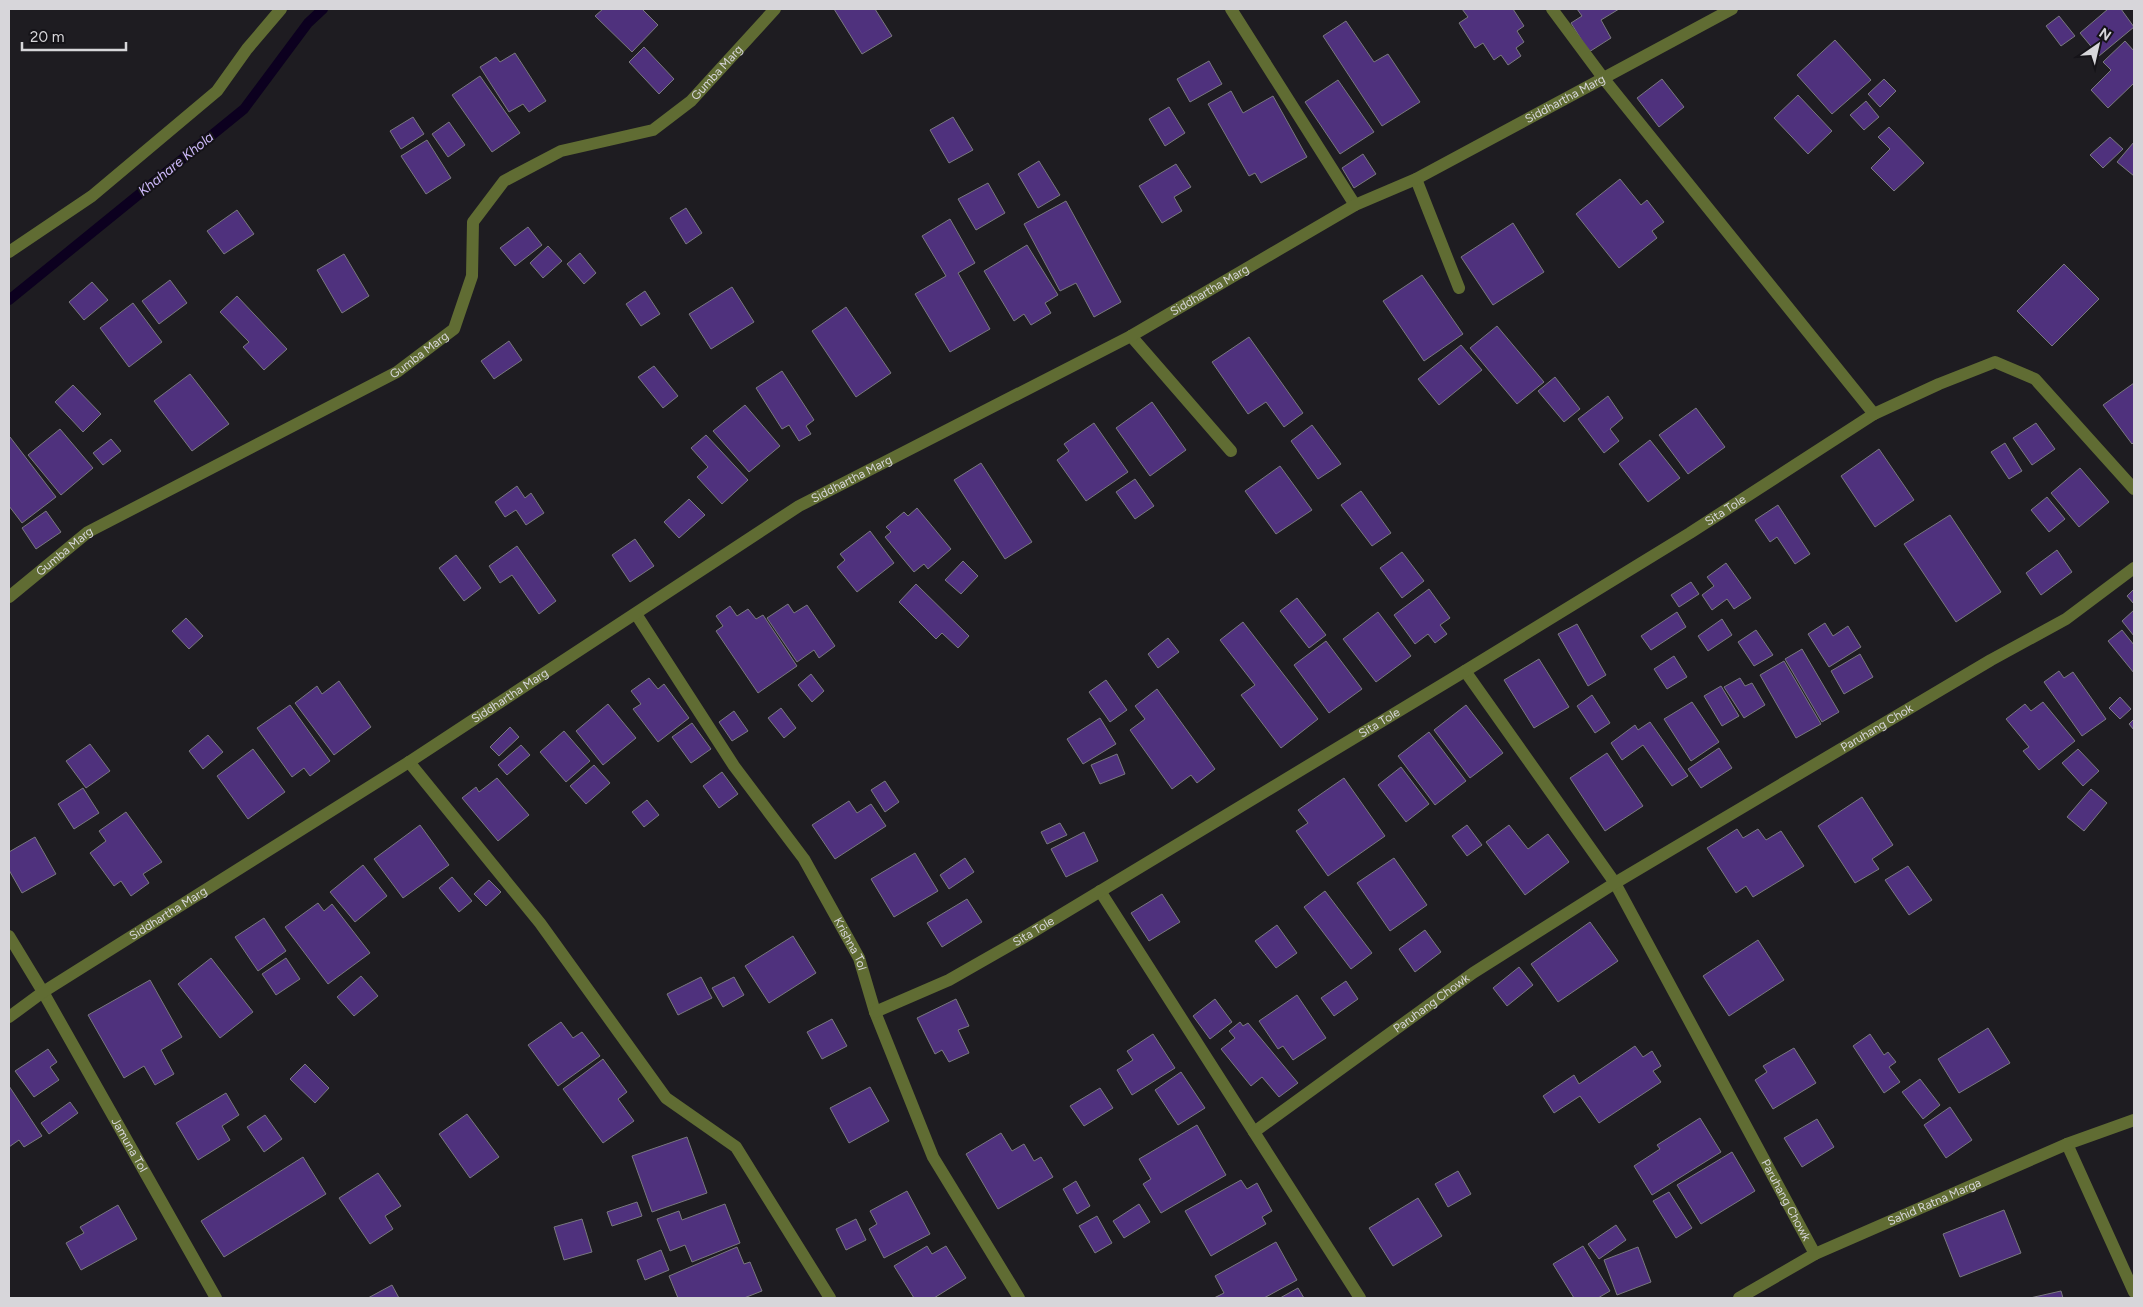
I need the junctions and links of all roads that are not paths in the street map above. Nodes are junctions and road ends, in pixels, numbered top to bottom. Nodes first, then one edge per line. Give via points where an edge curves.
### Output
1 (280, 9) edge
2 (775, 9) edge
3 (1231, 9) edge
4 (1552, 9) edge
5 (1732, 9) edge
6 (1604, 79) junction
7 (1416, 180) junction
8 (1355, 205) junction
9 (9, 252) edge
10 (1459, 288) dead end
11 (1131, 336) junction
12 (1874, 414) junction
13 (1230, 452) dead end
14 (2134, 488) edge
15 (2134, 568) edge
16 (9, 597) edge
17 (636, 614) junction
18 (1466, 671) junction
19 (409, 762) junction
20 (1615, 883) junction
21 (1100, 891) junction
22 (9, 936) edge
23 (43, 992) junction
24 (875, 1012) junction
25 (9, 1016) edge
26 (2134, 1120) edge
27 (1254, 1132) junction
28 (2067, 1144) junction
29 (1815, 1254) junction
30 (2134, 1292) edge
31 (216, 1298) edge
32 (830, 1298) edge
33 (1019, 1298) edge
34 (1360, 1298) edge
35 (1739, 1298) edge

1 - 9 street via 218,91 92,196
2 - 16 street, Gumba Marg via 691,101 653,130 561,150 504,181 473,222 472,276 454,329 397,372 88,532
3 - 8 street
4 - 6 street
5 - 6 street, Siddhartha Marg
6 - 7 street, Siddhartha Marg
6 - 12 street
7 - 8 street, Siddhartha Marg
7 - 10 street
8 - 11 street, Siddhartha Marg
11 - 13 street
11 - 17 street, Siddhartha Marg via 799,506
12 - 14 street, Sita Tole via 1996,362 2035,378
12 - 18 street, Sita Tole via 1690,533
15 - 20 street, Paruhang Chok via 2066,619 1991,660
17 - 19 street, Siddhartha Marg
17 - 24 street, Krishna Tol via 734,766 804,859 859,958
18 - 20 street, Paruhang Chowk
18 - 21 street, Sita Tole
19 - 23 street, Siddhartha Marg
19 - 32 street via 540,923 666,1098 736,1147
20 - 27 street, Paruhang Chowk via 1473,973
20 - 29 street, Paruhang Chowk
21 - 24 street, Sita Tole via 949,980
21 - 27 street
22 - 23 street, Jamuna Tol
23 - 25 street, Siddhartha Marg
23 - 31 street, Jamuna Tol
24 - 33 street, Krishna Tol via 933,1157
26 - 28 street, Sahid Ratna Marga
27 - 34 street
28 - 29 street, Sahid Ratna Marga
28 - 30 street
29 - 35 street, Sahid Ratna Marga

